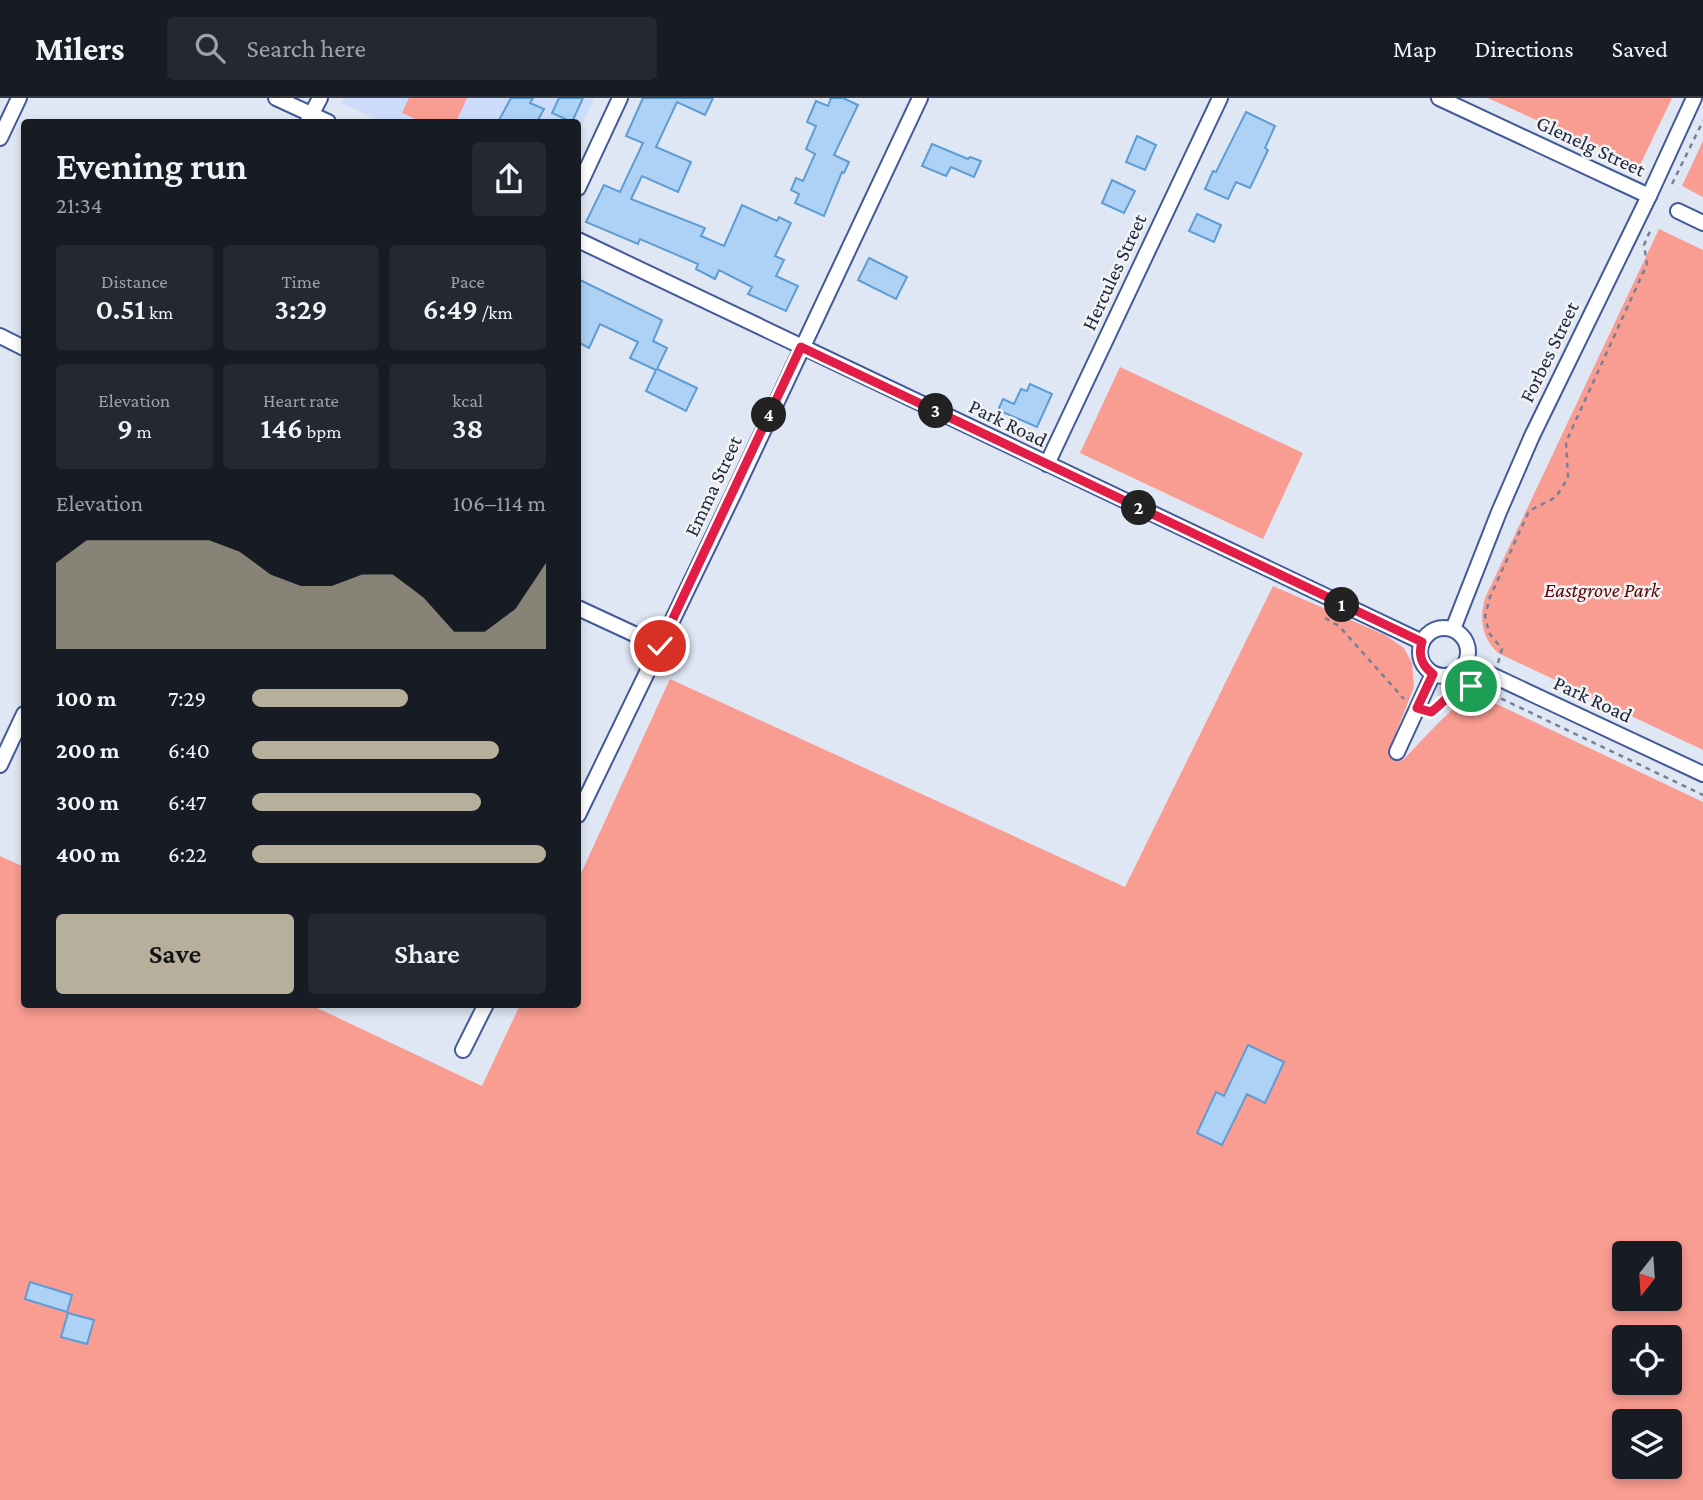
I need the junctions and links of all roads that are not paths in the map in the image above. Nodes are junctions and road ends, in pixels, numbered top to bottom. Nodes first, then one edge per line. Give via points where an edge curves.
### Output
1 (19, 98) edge
2 (276, 98) edge
3 (320, 98) edge
4 (620, 98) edge
5 (919, 98) edge
6 (1220, 98) edge
7 (1439, 98) edge
8 (1694, 98) edge
9 (310, 119) edge
10 (0, 138) edge
11 (581, 181) edge
12 (1649, 196) junction
13 (1678, 211) dead end
14 (1703, 223) edge
15 (581, 241) edge
16 (0, 336) edge
17 (21, 346) edge
18 (801, 347) junction
19 (1047, 464) junction
20 (581, 609) edge
21 (1453, 629) junction
22 (1422, 642) junction
23 (660, 646) junction
24 (1466, 663) junction
25 (1433, 674) junction
26 (21, 720) edge
27 (1397, 752) dead end
28 (0, 765) edge
29 (1703, 774) edge
30 (581, 809) edge
31 (484, 1008) edge
32 (463, 1050) dead end

1 - 10 street
2 - 9 street
3 - 9 street
4 - 11 street
5 - 18 street, Emma Street
6 - 19 street, Hercules Street
7 - 12 street, Glenelg Street
8 - 12 street, Forbes Street
12 - 21 street, Forbes Street via 1532,436
13 - 14 street
15 - 18 street, Park Road
16 - 17 street
18 - 19 street, Park Road
18 - 23 street, Emma Street
19 - 22 street, Park Road
20 - 23 street
21 - 22 street via 1436,629
21 - 24 street via 1467,643
22 - 25 street via 1422,662
23 - 30 street, Emma Street
24 - 25 street via 1452,674
24 - 29 street, Park Road
25 - 27 street
26 - 28 street
31 - 32 street

